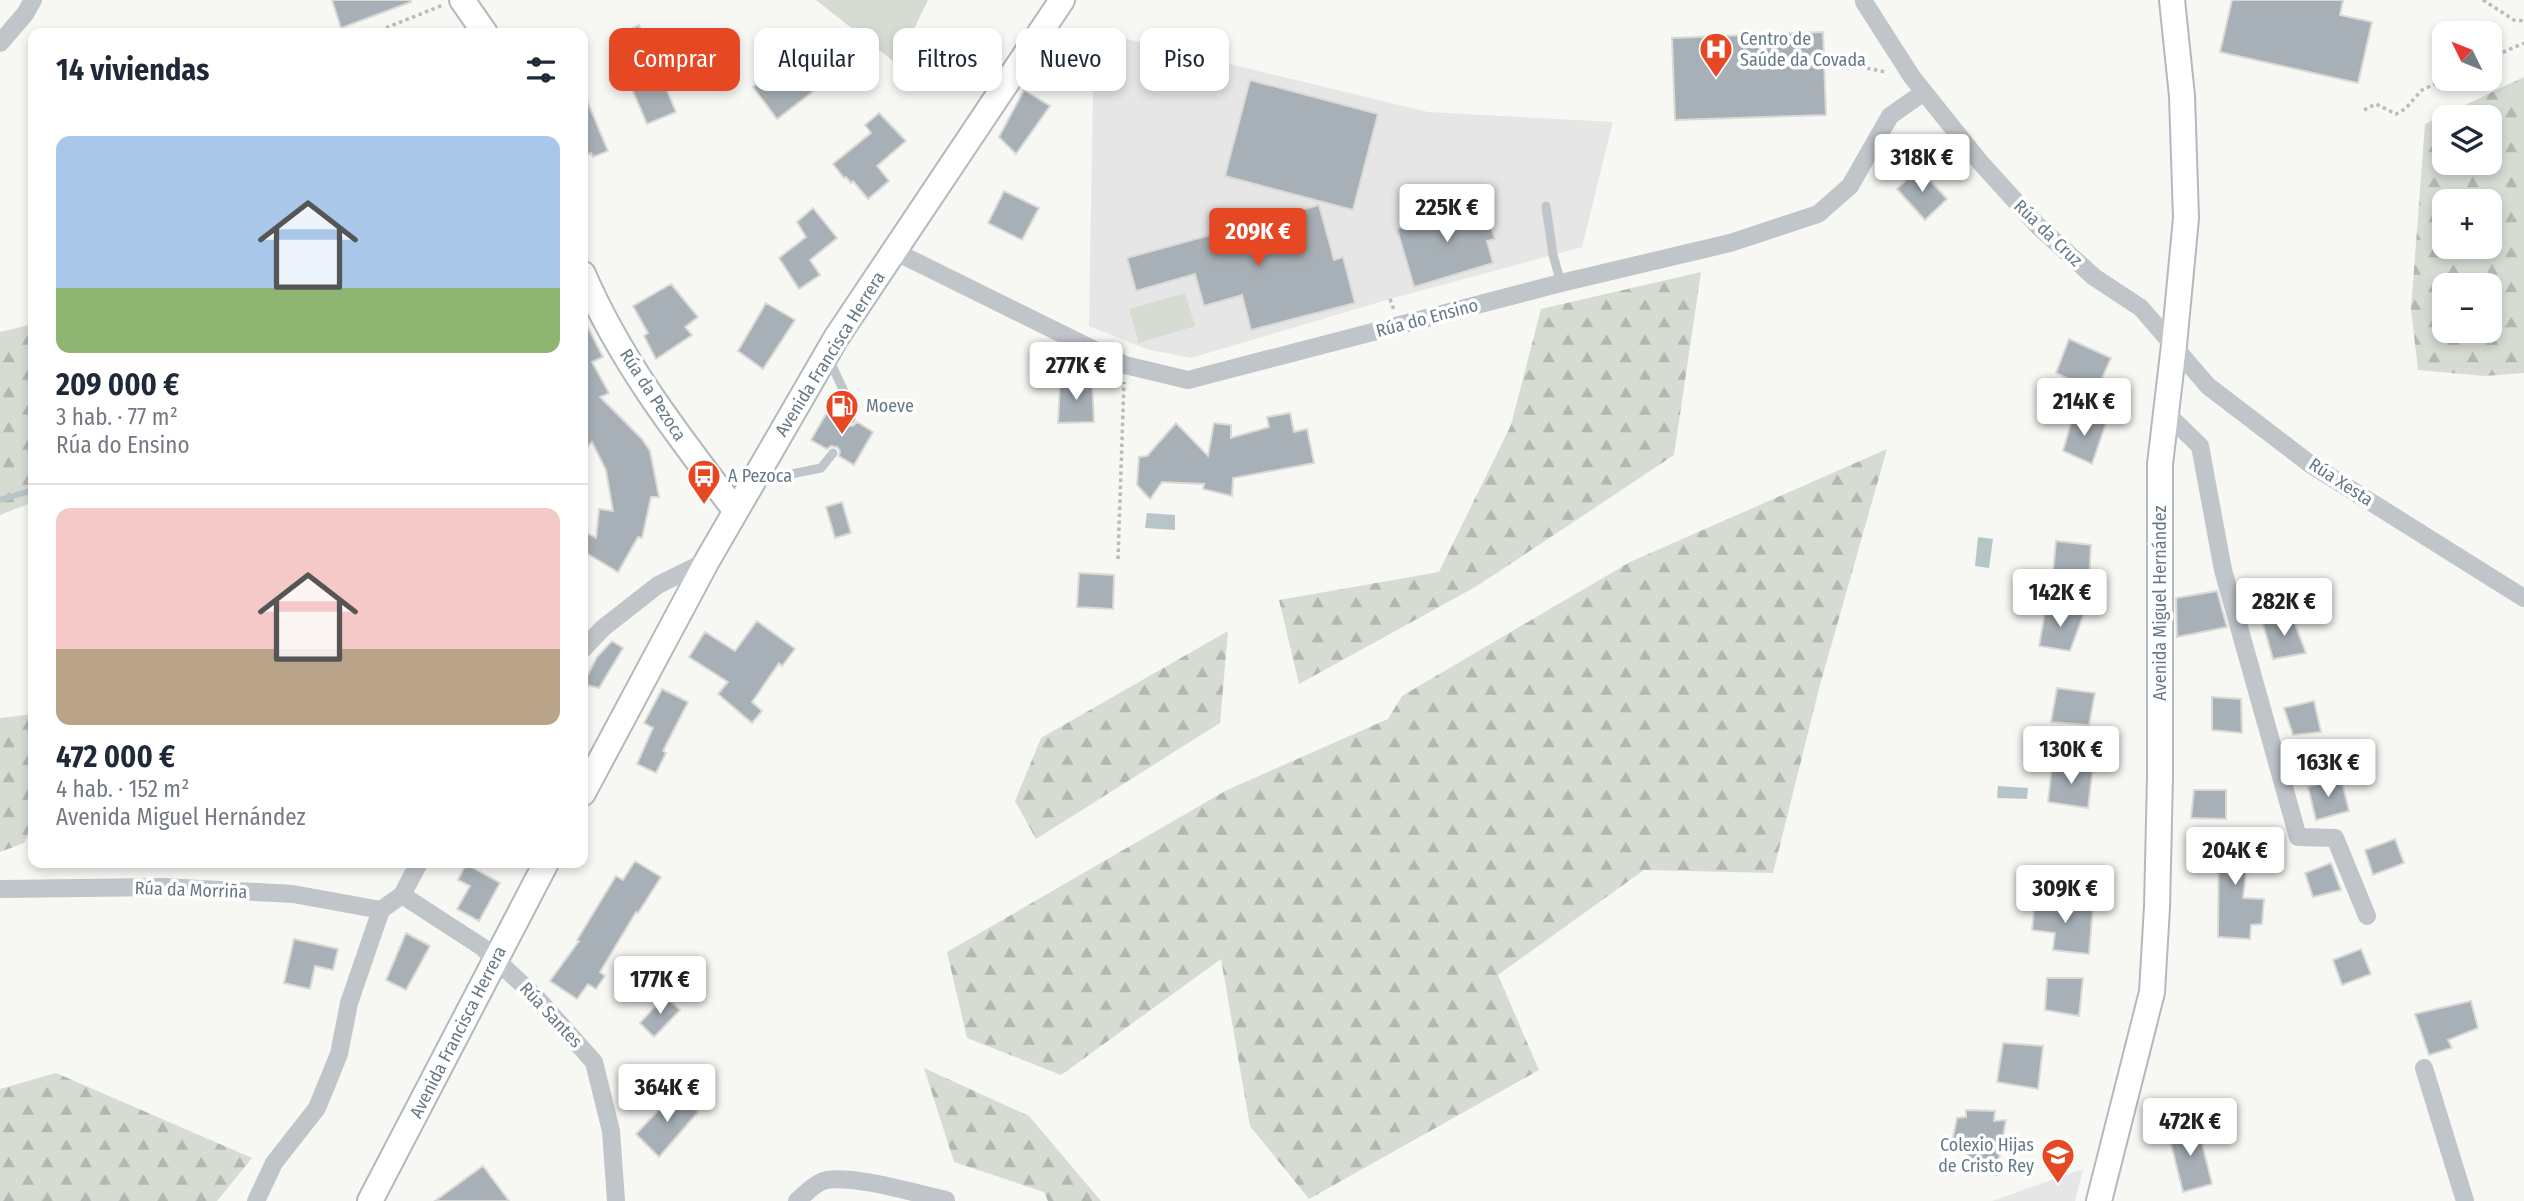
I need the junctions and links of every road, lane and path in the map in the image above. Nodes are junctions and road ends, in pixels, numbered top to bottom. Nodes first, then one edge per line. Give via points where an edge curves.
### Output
1 (33, 0) edge
2 (2172, 0) edge
3 (2483, 0) edge
4 (1062, 1) edge
5 (452, 2) edge
6 (1864, 2) dead end
7 (2524, 21) edge
8 (386, 28) edge
9 (480, 28) edge
10 (0, 43) edge
11 (2524, 43) edge
12 (2502, 53) edge
13 (1825, 67) dead end
14 (1912, 78) junction
15 (2432, 85) edge
16 (1924, 92) junction
17 (2364, 110) dead end
18 (1546, 206) dead end
19 (894, 251) junction
20 (1561, 283) junction
21 (588, 286) edge
22 (2174, 345) junction
23 (827, 353) junction
24 (1125, 365) junction
25 (2166, 413) junction
26 (851, 419) dead end
27 (833, 453) dead end
28 (751, 482) junction
29 (735, 510) junction
30 (1118, 559) dead end
31 (707, 561) junction
32 (2524, 598) edge
33 (588, 644) edge
34 (588, 783) edge
35 (416, 868) edge
36 (543, 868) edge
37 (0, 889) edge
38 (401, 895) junction
39 (381, 910) junction
40 (2367, 916) dead end
41 (496, 959) junction
42 (2424, 1068) dead end
43 (946, 1200) edge
44 (256, 1201) edge
45 (370, 1201) edge
46 (616, 1201) edge
47 (797, 1201) edge
48 (2099, 1201) edge
49 (2465, 1201) edge

1 - 10 street
2 - 22 street, Avenida Miguel Hernández via 2182,96 2186,218
3 - 7 path via 2514,20
4 - 19 street, Avenida Francisca Herrera
5 - 8 path
5 - 9 street
6 - 14 street, Rúa da Cruz
11 - 12 path
13 - 14 path via 1866,68
14 - 16 street, Rúa da Cruz
15 - 17 path via 2396,114 2376,104
16 - 20 street, Rúa do Ensino via 1890,116 1850,186 1818,214 1730,243
16 - 22 street, Rúa da Cruz via 2038,226 2094,277 2141,308
18 - 20 lane
19 - 23 street, Avenida Francisca Herrera
19 - 24 street, Rúa do Ensino
20 - 24 street, Rúa do Ensino via 1188,380
21 - 29 street, Rúa da Pezoca via 644,389
22 - 25 street, Avenida Miguel Hernández
22 - 32 street, Rúa Xesta via 2208,386 2310,464
23 - 26 lane
23 - 28 street, Avenida Francisca Herrera
24 - 30 path
25 - 40 street via 2200,446 2223,570 2298,838 2335,838
25 - 48 street, Avenida Miguel Hernández via 2160,464 2161,777 2152,992
27 - 28 lane via 821,468
28 - 29 street, Avenida Francisca Herrera
29 - 31 street, Avenida Francisca Herrera
31 - 33 street via 658,585
31 - 34 street, Avenida Francisca Herrera
35 - 38 street
36 - 41 street, Avenida Francisca Herrera
37 - 39 street, Rúa da Morriña via 164,887 280,894
38 - 39 street
38 - 41 street
39 - 44 street via 349,1003 339,1054 317,1108 274,1163
41 - 45 street, Avenida Francisca Herrera
41 - 46 street, Rúa Santes via 594,1062 611,1131
42 - 49 street
43 - 47 street via 844,1179 823,1182

